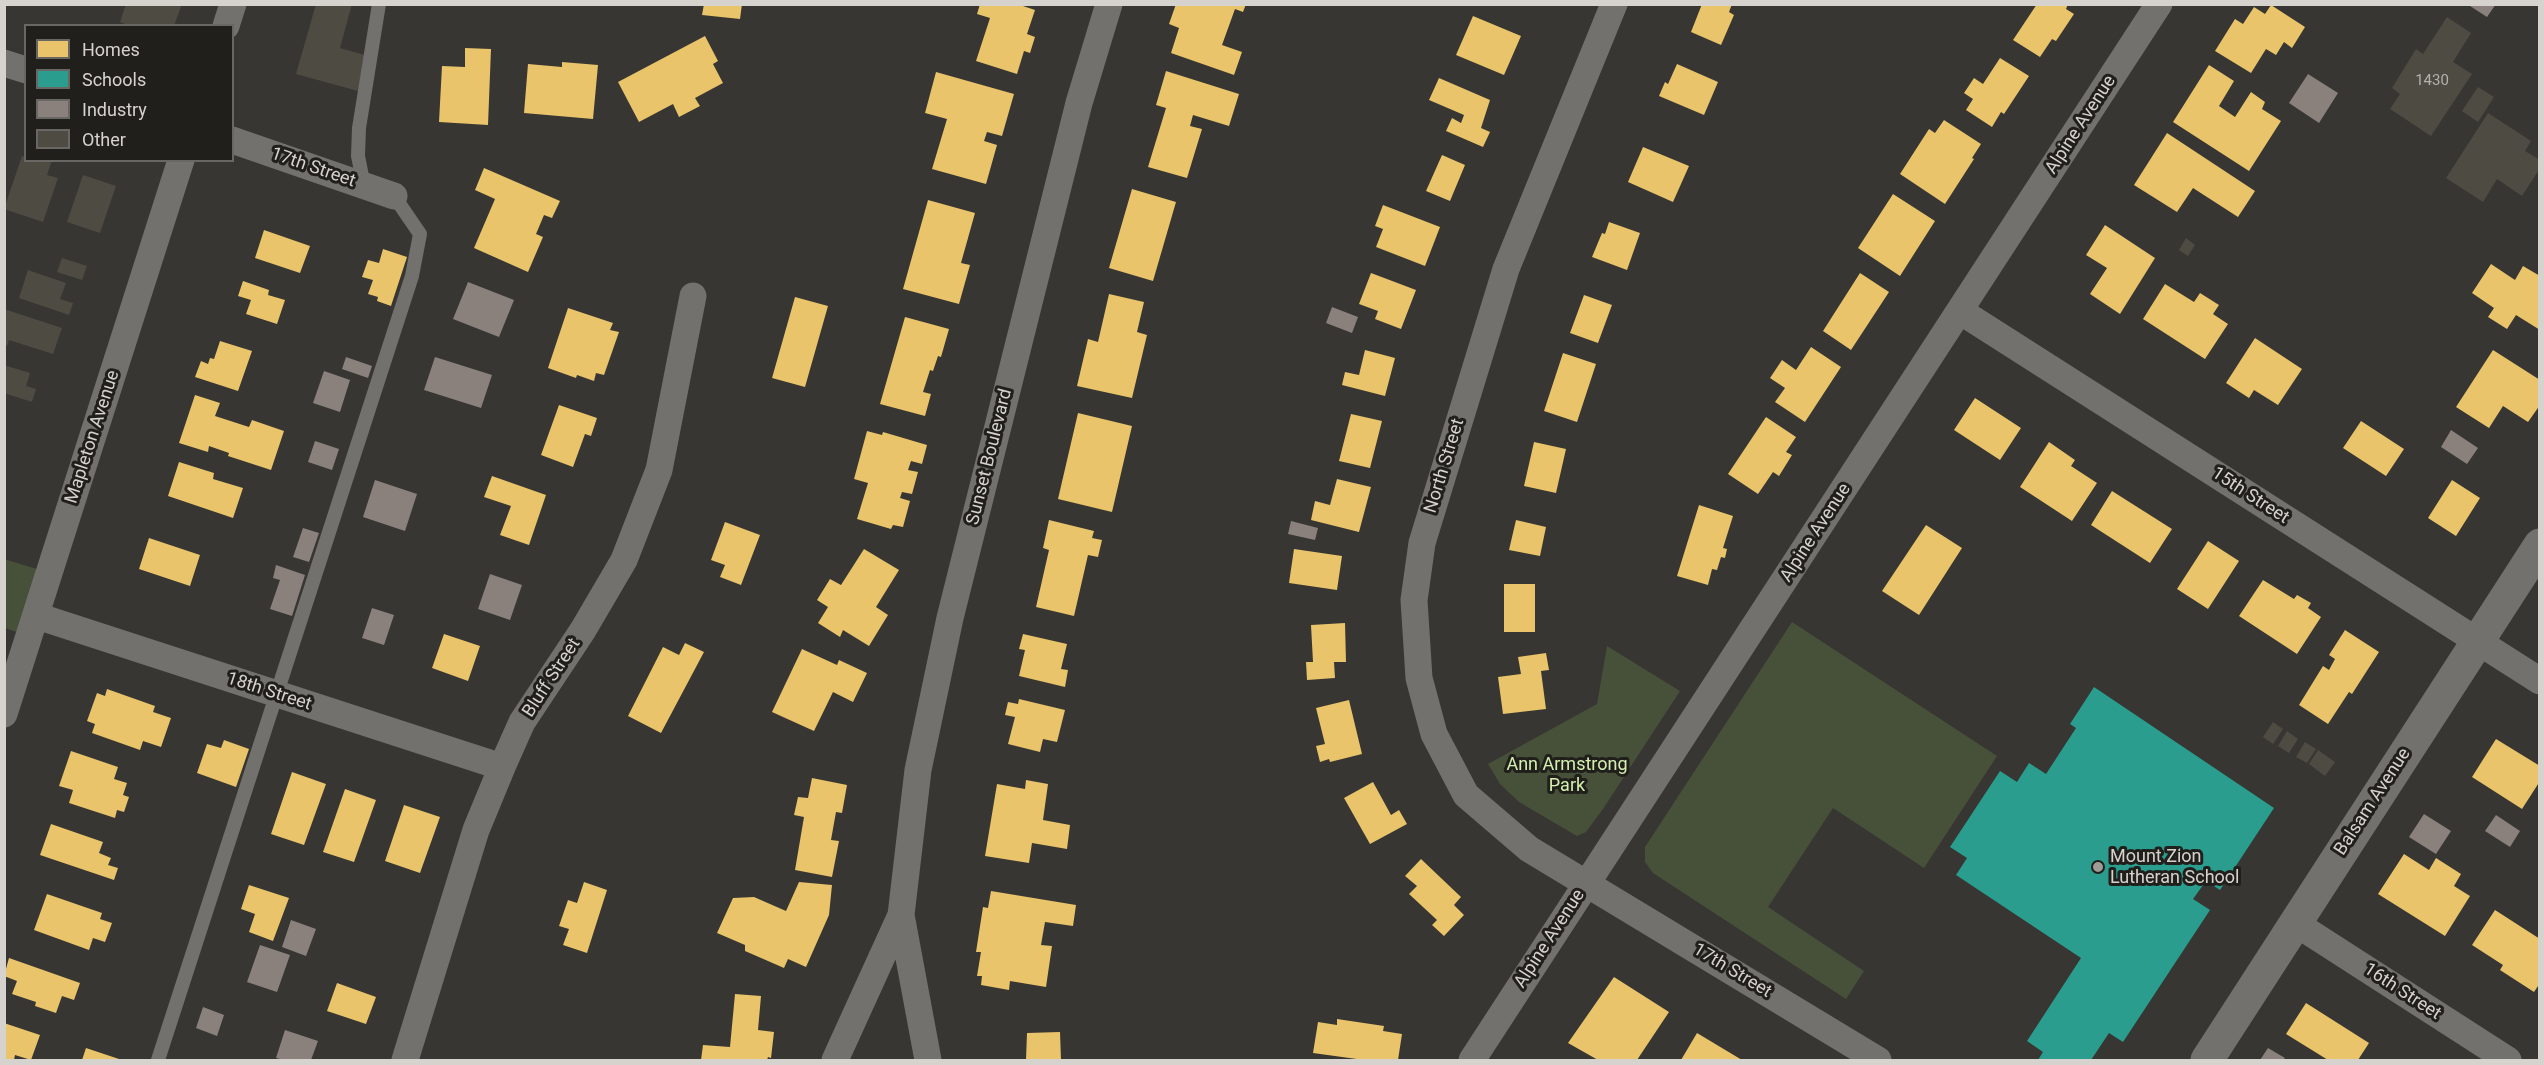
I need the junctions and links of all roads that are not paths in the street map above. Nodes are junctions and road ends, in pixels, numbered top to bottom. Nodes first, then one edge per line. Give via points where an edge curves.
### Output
1 (233, 4) edge
2 (380, 4) edge
3 (1109, 4) edge
4 (1614, 4) edge
5 (2159, 4) edge
6 (227, 24) edge
7 (4, 63) edge
8 (24, 69) edge
9 (234, 141) edge
10 (180, 162) edge
11 (364, 186) junction
12 (394, 196) joint
13 (693, 296) dead end
14 (1960, 311) junction
15 (2540, 545) edge
16 (37, 616) junction
17 (2477, 641) junction
18 (2540, 681) edge
19 (278, 695) junction
20 (4, 714) edge
21 (502, 767) junction
22 (1586, 883) junction
23 (901, 915) junction
24 (2295, 923) junction
25 (158, 1060) edge
26 (405, 1060) edge
27 (835, 1060) edge
28 (928, 1060) edge
29 (1472, 1060) edge
30 (1878, 1060) edge
31 (2207, 1060) edge
32 (2508, 1060) edge

1 - 6 street
2 - 11 lane via 359,128 358,156
3 - 23 street, Sunset Boulevard via 1078,104 950,618 918,770
4 - 22 street, North Street via 1506,269 1422,543 1414,600 1419,678 1434,734 1466,795 1529,849
5 - 14 street, Alpine Avenue
7 - 8 street
9 - 11 street, 17th Street
10 - 16 street, Mapleton Avenue
11 - 12 street, 17th Street
12 - 19 lane via 420,234 412,276
13 - 21 street, Bluff Street via 659,470 624,560 522,722
14 - 17 street, 15th Street
14 - 22 street, Alpine Avenue
15 - 17 street, Balsam Avenue
16 - 19 street, 18th Street
16 - 20 street, Mapleton Avenue
17 - 18 street, 15th Street
17 - 24 street, Balsam Avenue
19 - 21 street, 18th Street
19 - 25 lane
21 - 26 street, Bluff Street via 476,830
22 - 29 street, Alpine Avenue
22 - 30 street, 17th Street
23 - 27 street, Sunset Boulevard
23 - 28 street, Sunset Boulevard
24 - 31 street, Balsam Avenue
24 - 32 street, 16th Street

